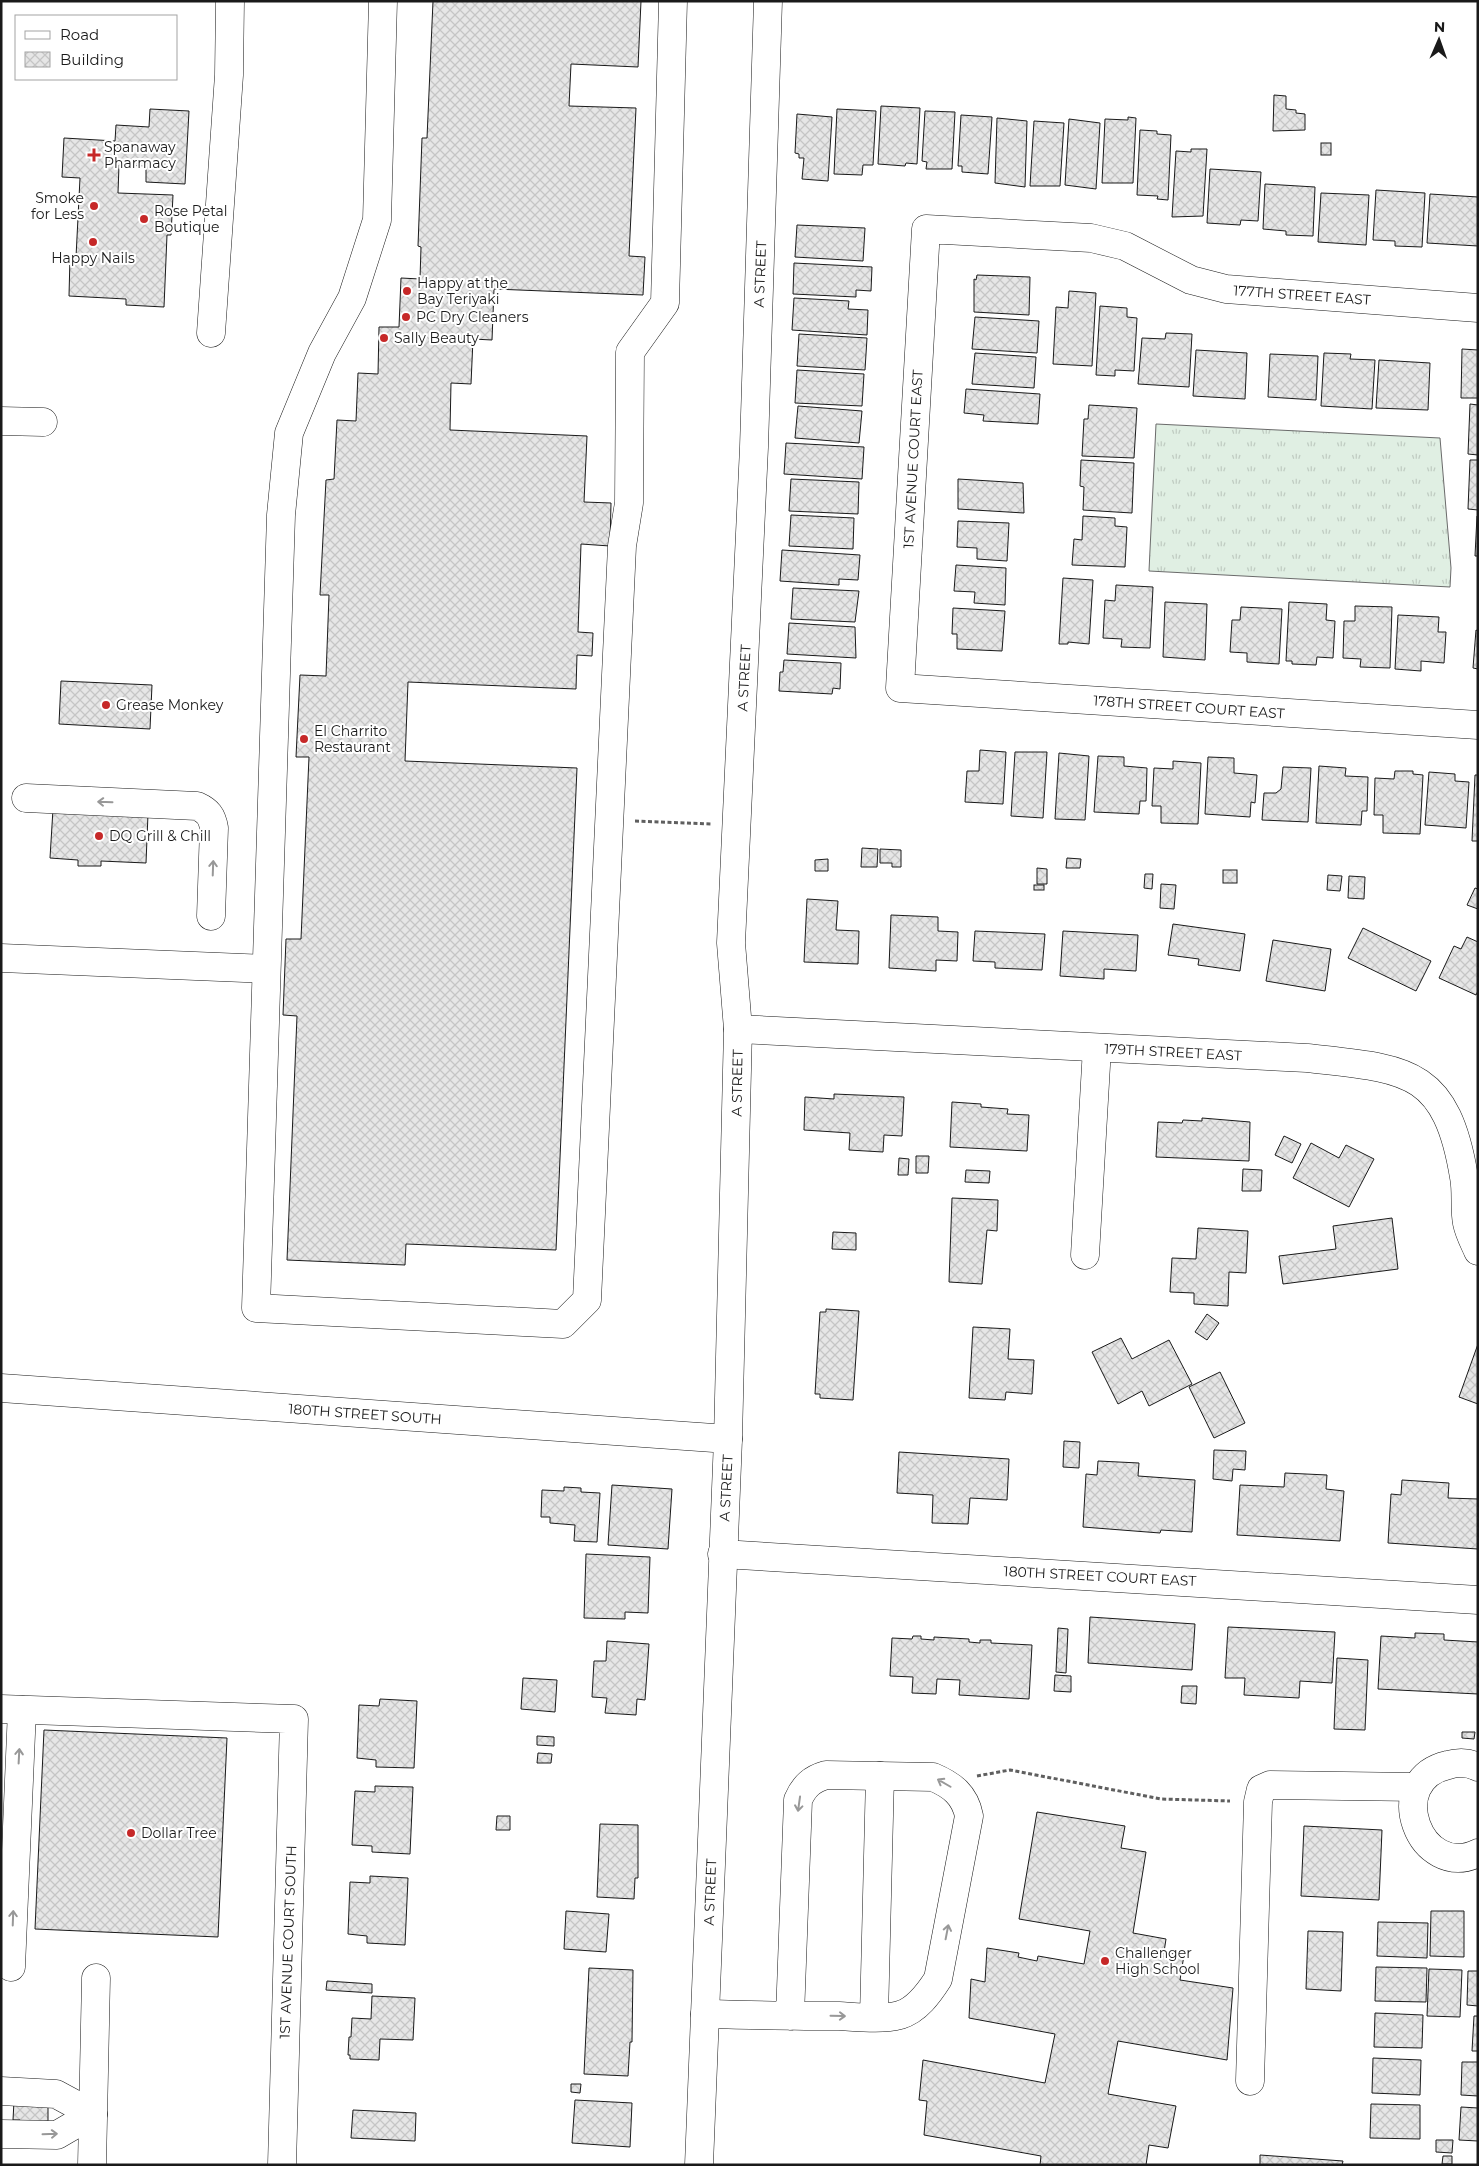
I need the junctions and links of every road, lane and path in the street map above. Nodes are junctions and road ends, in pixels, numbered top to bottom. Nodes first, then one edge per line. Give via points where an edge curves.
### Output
1 (230, 1) edge
2 (383, 1) edge
3 (673, 1) edge
4 (768, 1) edge
5 (926, 229) joint
6 (1478, 308) edge
7 (211, 333) dead end
8 (1, 421) edge
9 (43, 422) dead end
10 (900, 688) joint
11 (1478, 725) edge
12 (26, 798) dead end
13 (609, 820) junction
14 (737, 825) junction
15 (211, 916) dead end
16 (1, 958) edge
17 (266, 969) junction
18 (738, 1028) junction
19 (1097, 1048) junction
20 (1478, 1252) edge
21 (1085, 1255) dead end
22 (1, 1388) edge
23 (728, 1439) junction
24 (722, 1554) junction
25 (1478, 1600) edge
26 (11, 1709) edge
27 (1478, 1767) edge
28 (880, 1776) junction
29 (945, 1782) junction
30 (1418, 1787) junction
31 (1258, 1802) junction
32 (1478, 1853) edge
33 (11, 1967) dead end
34 (96, 1978) dead end
35 (705, 2014) junction
36 (790, 2016) junction
37 (874, 2017) junction
38 (1250, 2081) dead end
39 (1, 2091) edge
40 (93, 2114) junction
41 (1, 2134) edge
42 (92, 2165) edge
43 (282, 2165) edge
44 (699, 2165) edge

1 - 7 street via 229,75
2 - 17 street via 377,220 352,298 322,353 289,433 281,516
3 - 13 street via 665,303 630,352 629,503 622,546
4 - 14 street, A STREET via 754,447
5 - 6 street, 177TH STREET EAST via 1091,238 1125,246 1191,280 1226,289
5 - 10 street, 1ST AVENUE COURT EAST
8 - 9 street
10 - 11 street, 178TH STREET COURT EAST
15 -> 12 street via 214,828 208,811 197,806
13 - 14 path
13 - 17 street via 587,1300 563,1324 256,1308
14 - 18 street, A STREET via 732,943
16 - 17 street
18 - 19 street, 179TH STREET EAST
18 - 23 street, A STREET
19 - 20 street, 179TH STREET EAST via 1307,1058 1371,1066 1411,1078 1439,1100 1450,1120 1466,1185 1467,1223
19 - 21 street
22 - 23 street, 180TH STREET SOUTH
23 - 24 street, A STREET
24 - 25 street, 180TH STREET COURT EAST
24 - 35 street, A STREET
33 -> 26 street
26 - 43 street, 1ST AVENUE COURT SOUTH via 294,1719
27 - 30 street via 1457,1762 1441,1766 1428,1774
29 -> 28 street via 933,1777
28 -> 36 street via 820,1776 802,1791 798,1800
28 - 37 street
29 - 31 path via 1010,1770 1161,1799
37 -> 29 street via 900,2015 914,2007 938,1979 968,1816 967,1805 961,1795
30 - 31 street via 1270,1785 1261,1789
30 - 32 street via 1412,1803 1413,1819 1429,1846 1458,1857
31 - 38 street
34 - 40 street
35 - 36 street
35 - 44 street, A STREET
36 -> 37 street
39 - 40 street via 56,2094
41 -> 40 street via 57,2135
40 - 42 street

